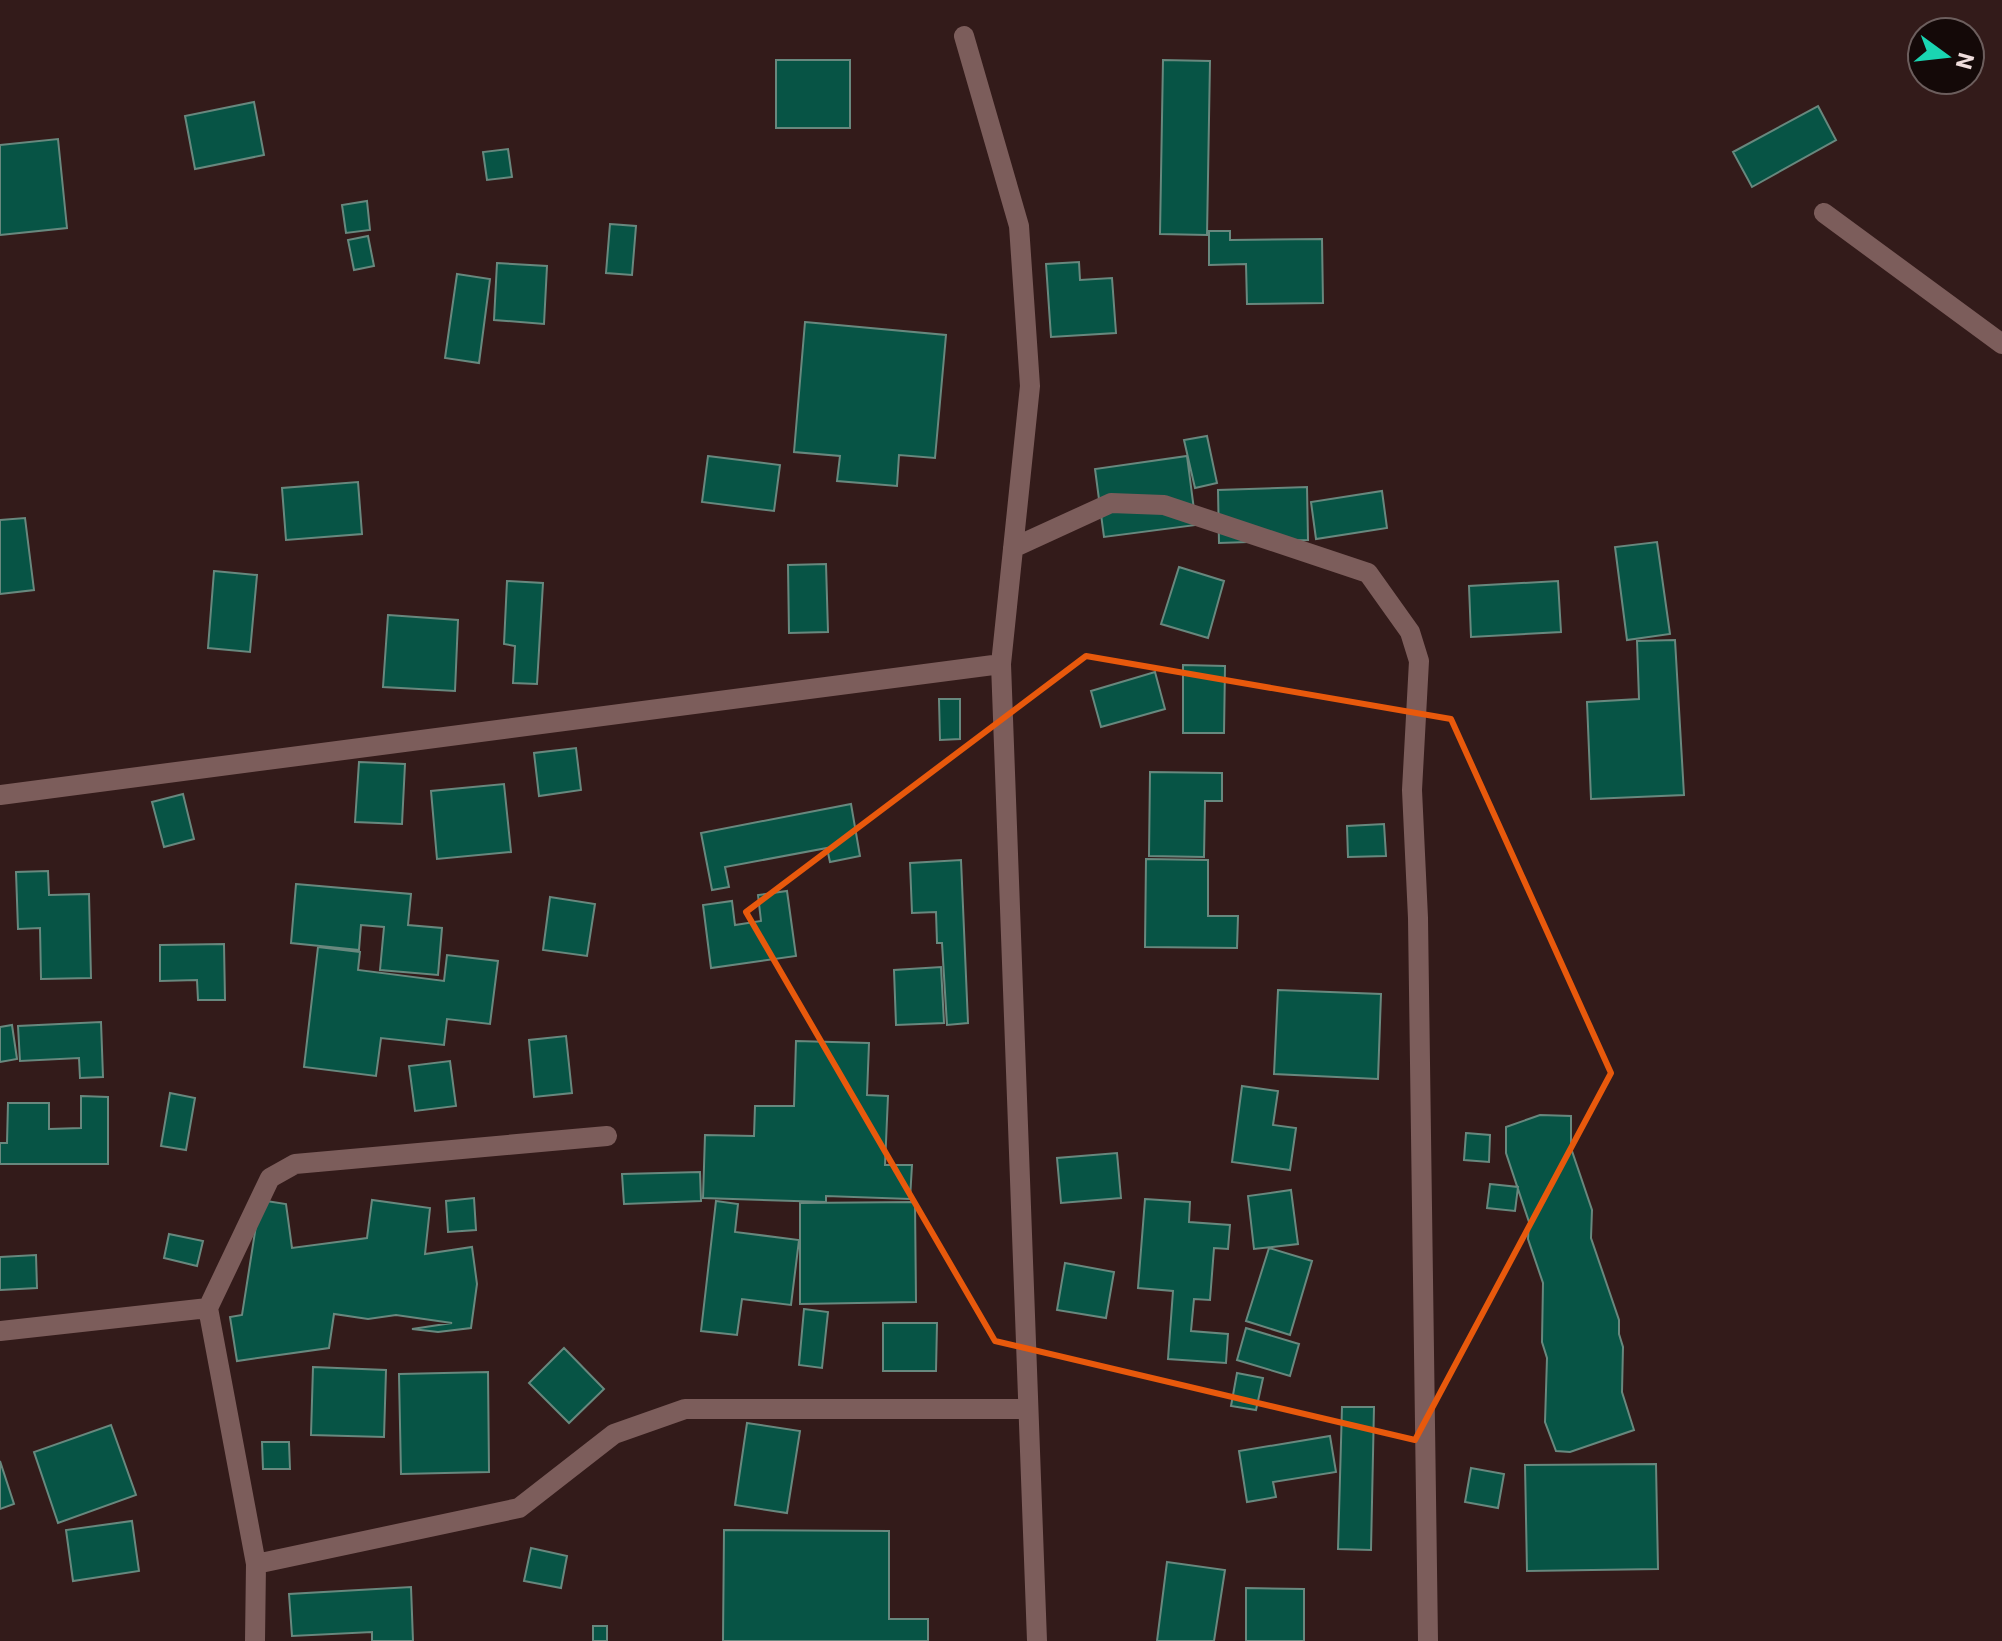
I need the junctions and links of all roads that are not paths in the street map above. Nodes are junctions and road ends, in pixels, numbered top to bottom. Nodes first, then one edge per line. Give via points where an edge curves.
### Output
1 (964, 36) dead end
2 (1824, 213) dead end
3 (2002, 344) edge
4 (1013, 548) junction
5 (1001, 664) junction
6 (0, 795) edge
7 (607, 1136) dead end
8 (208, 1308) junction
9 (0, 1331) edge
10 (1028, 1409) junction
11 (256, 1564) junction
12 (255, 1641) edge
13 (1037, 1641) edge
14 (1428, 1641) edge

1 - 4 street via 1019,226 1030,386
2 - 3 street
4 - 5 street
4 - 14 street via 1111,503 1164,505 1368,573 1410,632 1419,661 1412,790
5 - 6 street
5 - 10 street
7 - 8 street via 295,1164 270,1178
8 - 9 street
8 - 11 street
10 - 11 street via 685,1409 614,1434 519,1508
10 - 13 street
11 - 12 street

